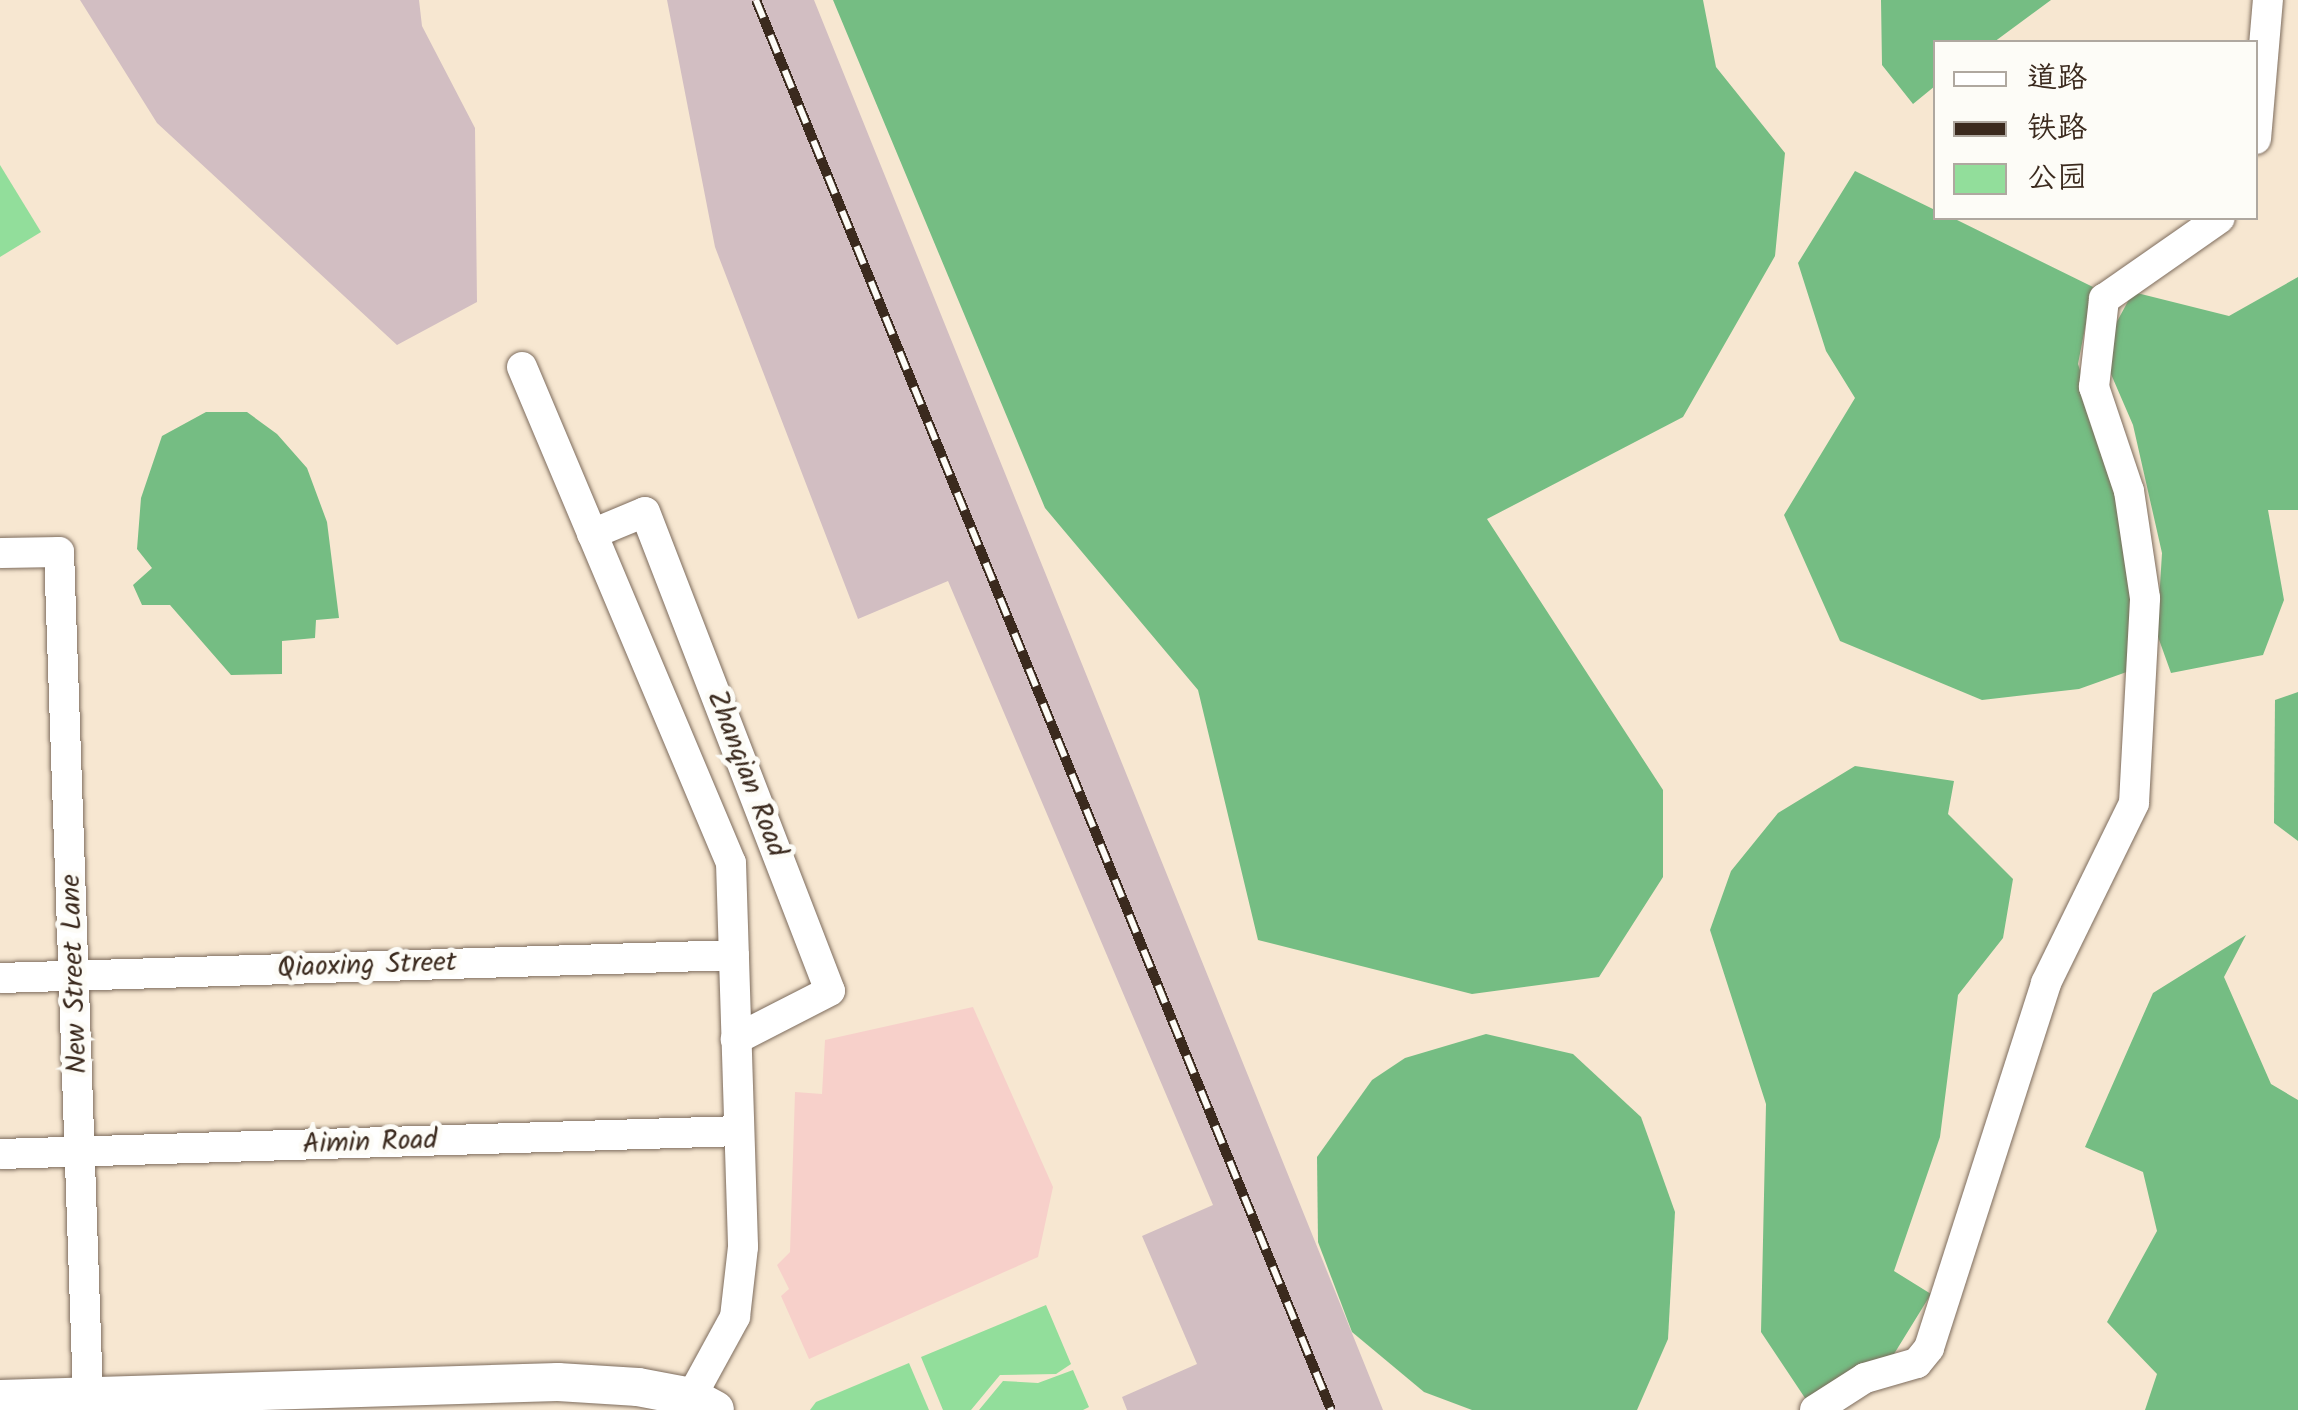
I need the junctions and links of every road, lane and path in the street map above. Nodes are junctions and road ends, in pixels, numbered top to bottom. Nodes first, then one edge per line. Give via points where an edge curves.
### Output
1 (2268, 0) edge
2 (2258, 117) edge
3 (2217, 220) edge
4 (522, 367) dead end
5 (592, 534) junction
6 (0, 553) edge
7 (734, 955) junction
8 (75, 975) junction
9 (0, 978) edge
10 (736, 1038) junction
11 (740, 1131) junction
12 (80, 1152) junction
13 (0, 1154) edge
14 (88, 1397) junction
15 (0, 1399) edge
16 (697, 1406) edge
17 (1815, 1410) edge

1 - 2 street
3 - 17 street via 2104,298 2094,386 2129,492 2145,598 2134,803 2046,982 1929,1348 1917,1363 1865,1378
4 - 5 street, Zhanqian Road
5 - 7 street, Zhanqian Road via 730,863
5 - 10 street, Zhanqian Road via 646,512 830,991
6 - 8 street, New Street Lane via 59,552
7 - 8 street, Qiaoxing Street
7 - 10 street, Zhanqian Road
8 - 9 street, Qiaoxing Street
8 - 12 street, New Street Lane
10 - 11 street, Zhanqian Road
11 - 12 street, Aimin Road
11 - 16 street, Zhanqian Road via 743,1247 735,1316
12 - 13 street, Aimin Road
12 - 14 street, New Street Lane
14 - 15 main road
14 - 16 main road via 558,1382

